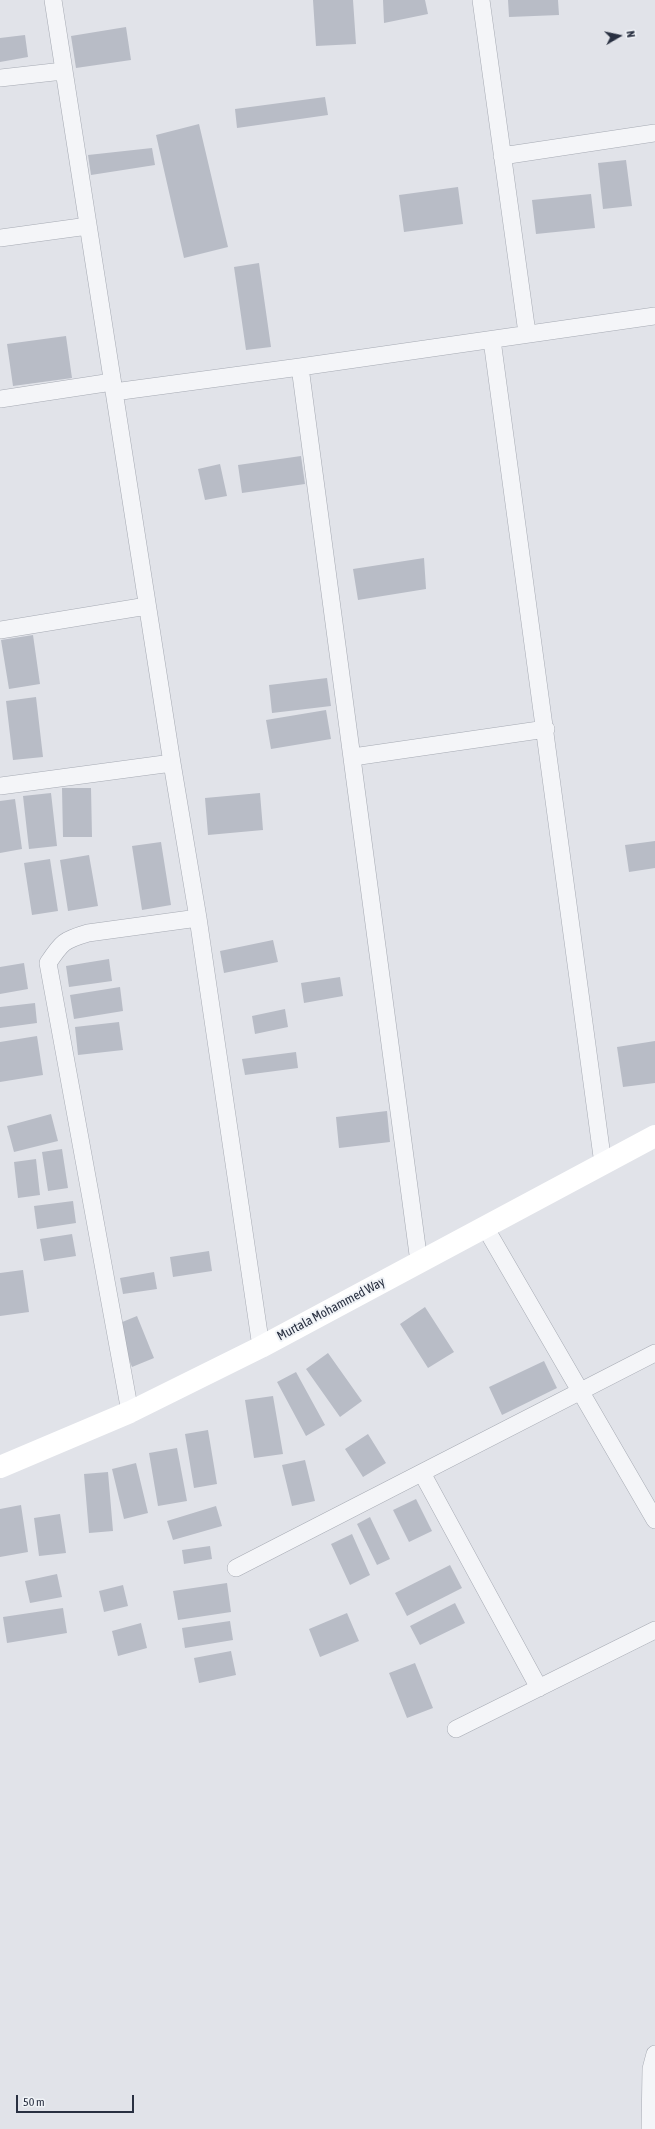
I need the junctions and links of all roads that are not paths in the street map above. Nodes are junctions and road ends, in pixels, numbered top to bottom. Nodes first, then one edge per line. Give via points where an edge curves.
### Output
1 (53, 0) edge
2 (481, 0) edge
3 (63, 71) junction
4 (0, 78) edge
5 (655, 133) edge
6 (502, 156) junction
7 (88, 226) junction
8 (0, 238) edge
9 (655, 316) edge
10 (527, 333) junction
11 (492, 340) junction
12 (300, 367) junction
13 (113, 387) junction
14 (0, 399) edge
15 (147, 606) junction
16 (0, 630) edge
17 (546, 729) junction
18 (353, 758) junction
19 (172, 763) junction
20 (0, 786) edge
21 (198, 918) junction
22 (655, 1136) edge
23 (603, 1164) junction
24 (485, 1227) junction
25 (419, 1262) junction
26 (261, 1347) junction
27 (655, 1354) edge
28 (582, 1392) junction
29 (130, 1412) junction
30 (0, 1467) edge
31 (422, 1473) junction
32 (655, 1520) edge
33 (236, 1568) dead end
34 (655, 1630) edge
35 (539, 1688) junction
36 (456, 1729) dead end
37 (655, 2054) edge
38 (650, 2129) edge

1 - 3 street
2 - 6 street
3 - 4 street
3 - 7 street
5 - 6 street
6 - 10 street
7 - 8 street
7 - 13 street
9 - 10 street
10 - 11 street
11 - 12 street
11 - 17 street
12 - 13 street
12 - 18 street
13 - 14 street
13 - 15 street
15 - 16 street
15 - 19 street
17 - 18 street
17 - 23 street
18 - 25 street
19 - 20 street
19 - 21 street
21 - 26 street
21 - 29 street via 72,938 62,943 48,963
22 - 23 street, Murtala Mohammed Way
23 - 24 street, Murtala Mohammed Way
24 - 25 street, Murtala Mohammed Way
24 - 28 street
25 - 26 street, Murtala Mohammed Way
26 - 29 street, Murtala Mohammed Way
27 - 28 street
28 - 31 street
28 - 32 street
29 - 30 street, Murtala Mohammed Way
31 - 33 street
31 - 35 street
34 - 35 street
35 - 36 street
37 - 38 street via 651,2069

